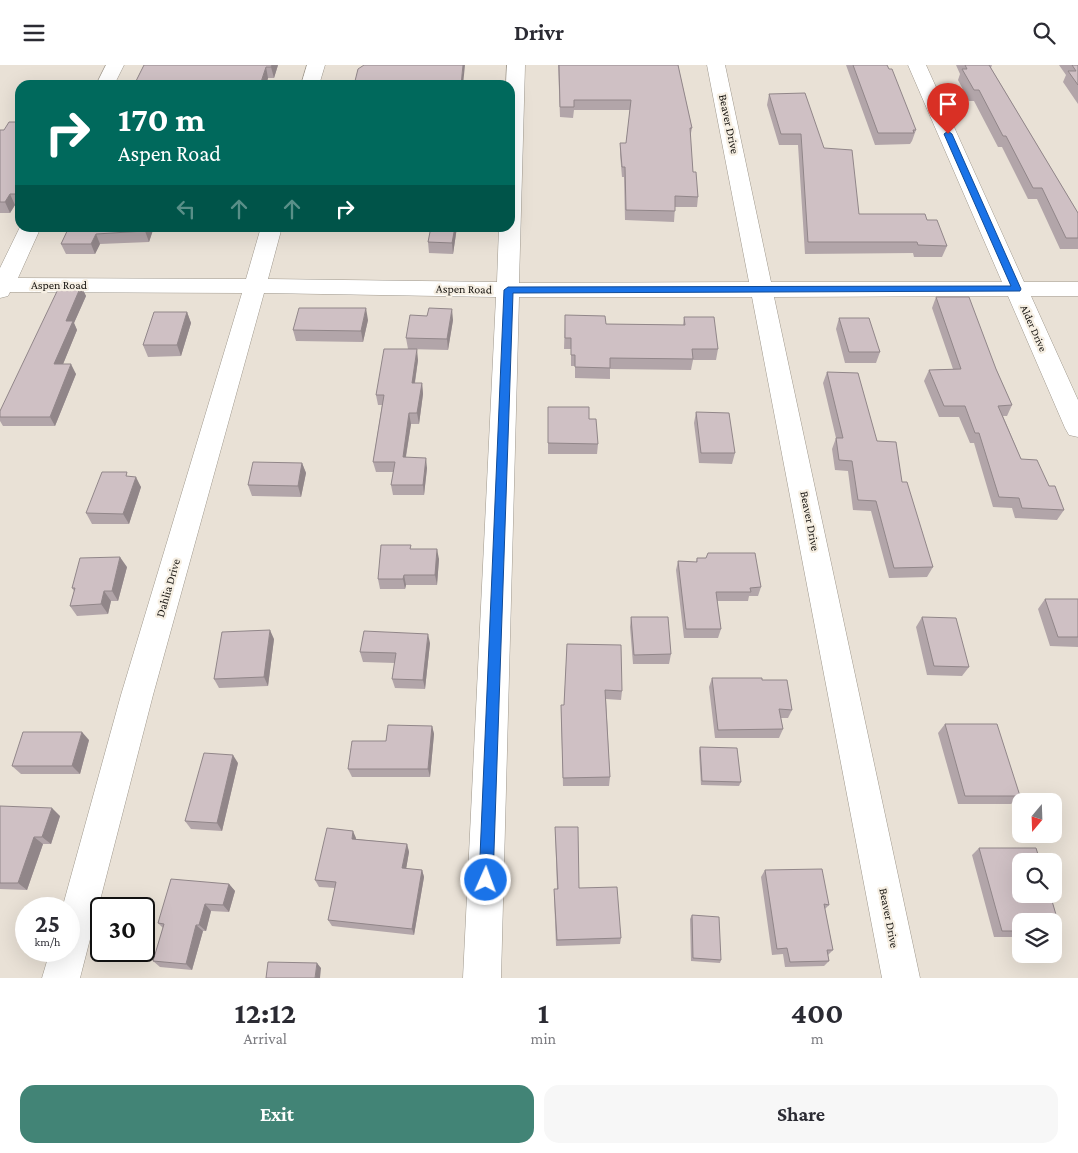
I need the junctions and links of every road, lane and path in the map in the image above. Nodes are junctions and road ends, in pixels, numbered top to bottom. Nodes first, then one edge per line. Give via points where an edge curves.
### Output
1 (115, 65) edge
2 (316, 65) edge
3 (516, 65) edge
4 (716, 65) edge
5 (917, 65) edge
6 (108, 80) edge
7 (312, 80) edge
8 (515, 93) edge
9 (28, 232) edge
10 (271, 232) edge
11 (510, 232) edge
12 (256, 286) junction
13 (1, 287) edge
14 (1017, 289) junction
15 (1078, 289) edge
16 (508, 290) junction
17 (763, 290) junction
18 (1078, 427) edge
19 (80, 909) edge
20 (66, 962) edge
21 (61, 978) edge
22 (482, 978) edge
23 (901, 978) edge

1 - 6 street
2 - 7 street
3 - 8 street
4 - 17 street, Beaver Drive
5 - 14 street, Alder Drive
9 - 13 street
10 - 12 street, Dahlia Drive
11 - 16 street
12 - 13 street, Aspen Road
12 - 16 street, Aspen Road
12 - 19 street, Dahlia Drive via 137,695
14 - 15 street, Aspen Road
14 - 17 street, Aspen Road
14 - 18 street, Alder Drive
16 - 17 street, Aspen Road
16 - 22 street
17 - 23 street, Beaver Drive
20 - 21 street, Dahlia Drive

